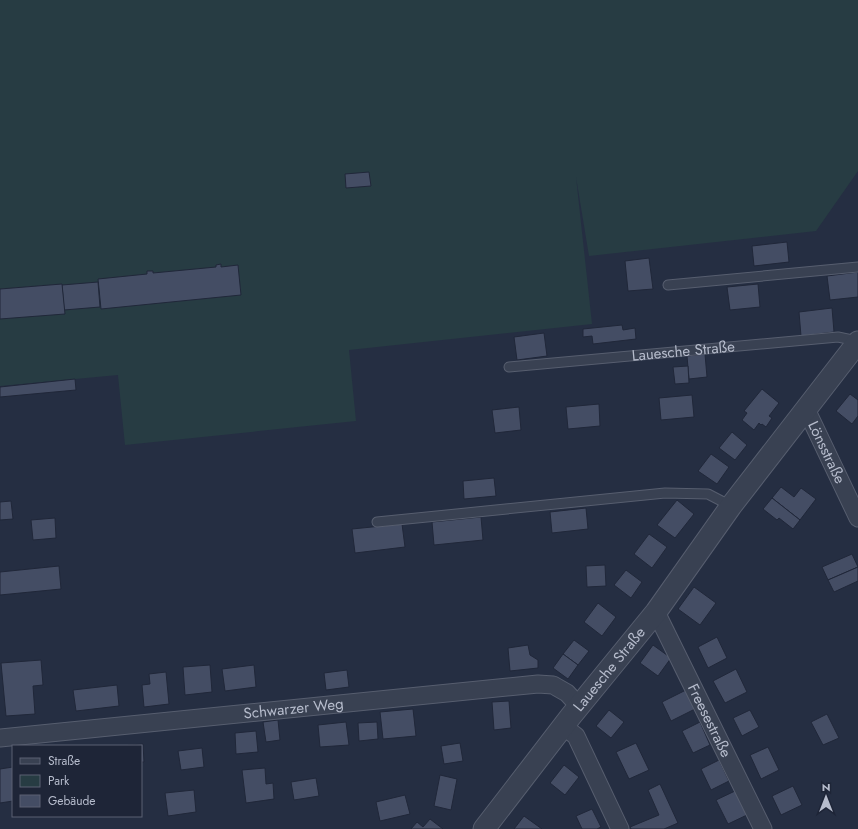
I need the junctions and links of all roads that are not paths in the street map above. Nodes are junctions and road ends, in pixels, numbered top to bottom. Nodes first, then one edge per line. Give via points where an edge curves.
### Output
1 (858, 267) edge
2 (668, 285) dead end
3 (858, 341) edge
4 (509, 367) dead end
5 (806, 409) junction
6 (732, 506) junction
7 (858, 518) edge
8 (377, 522) dead end
9 (656, 612) junction
10 (579, 706) junction
11 (563, 726) junction
12 (0, 738) edge
13 (484, 829) edge
14 (620, 829) edge
15 (763, 829) edge

1 - 2 lane
3 - 4 lane, Lauesche Straße via 838,337
3 - 5 street, Lauesche Straße
5 - 6 street, Lauesche Straße
5 - 7 street, Lönsstraße
6 - 8 lane via 708,494 665,492
6 - 9 street, Lauesche Straße
9 - 10 street, Lauesche Straße
9 - 15 street, Freesestraße
10 - 11 street, Lauesche Straße
10 - 12 street, Schwarzer Weg via 567,693 553,685 538,684
11 - 13 street, Lauesche Straße
11 - 14 street via 576,736

